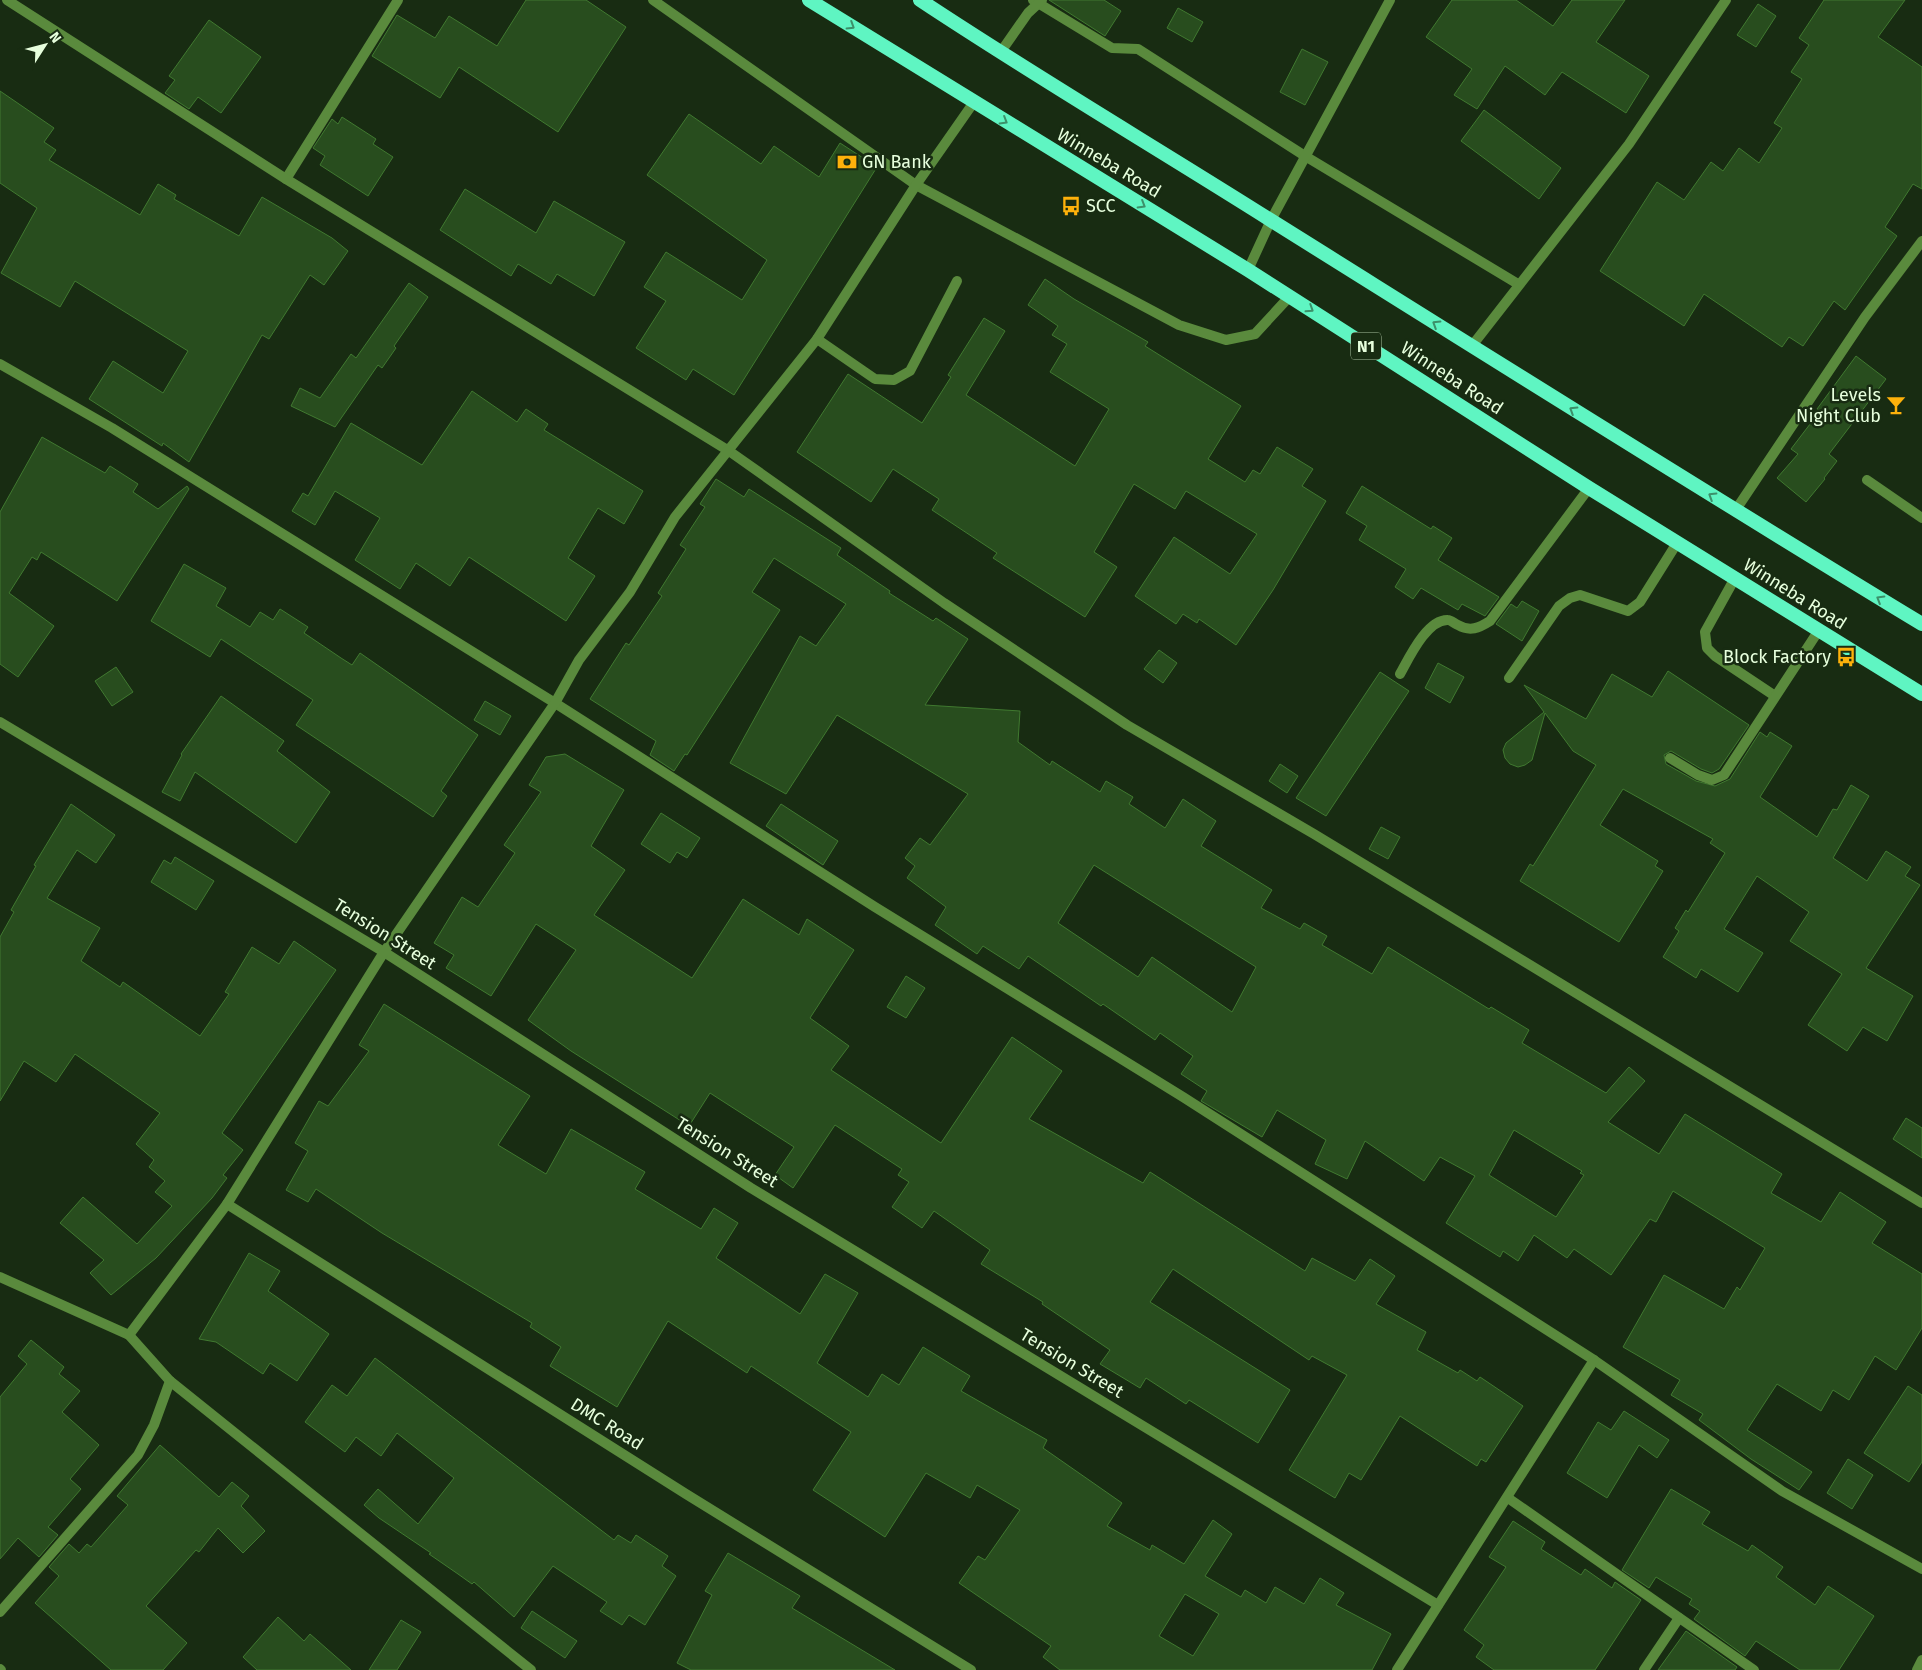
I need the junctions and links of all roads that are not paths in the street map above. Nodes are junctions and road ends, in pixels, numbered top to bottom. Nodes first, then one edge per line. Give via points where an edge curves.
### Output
1 (7, 0) edge
2 (398, 0) edge
3 (653, 0) edge
4 (809, 0) edge
5 (920, 0) edge
6 (1390, 0) edge
7 (1726, 0) edge
8 (1038, 2) edge
9 (1000, 53) junction
10 (974, 102) junction
11 (1306, 156) junction
12 (286, 179) junction
13 (916, 185) junction
14 (1271, 220) junction
15 (1922, 241) edge
16 (1248, 270) junction
17 (957, 281) dead end
18 (1518, 284) junction
19 (1290, 296) junction
20 (817, 339) junction
21 (1472, 347) junction
22 (0, 364) edge
23 (730, 451) junction
24 (1867, 480) dead end
25 (1589, 488) junction
26 (1735, 511) junction
27 (1922, 518) edge
28 (1677, 543) junction
29 (1735, 578) junction
30 (1922, 624) edge
31 (1819, 630) junction
32 (1400, 674) dead end
33 (1509, 678) dead end
34 (1922, 694) edge
35 (1775, 696) junction
36 (555, 703) junction
37 (0, 722) edge
38 (1670, 758) dead end
39 (384, 952) junction
40 (1922, 1203) edge
41 (227, 1204) junction
42 (0, 1277) edge
43 (128, 1335) junction
44 (1594, 1360) junction
45 (170, 1381) junction
46 (1508, 1498) junction
47 (1922, 1569) edge
48 (1438, 1605) junction
49 (0, 1612) edge
50 (1679, 1618) junction
51 (1922, 1660) edge
52 (531, 1670) edge
53 (971, 1670) edge
54 (1397, 1670) edge
55 (1644, 1670) edge
56 (1754, 1670) edge
57 (1917, 1670) edge

1 - 12 street
2 - 12 street
3 - 13 street
4 -> 10 highway, Winneba Road / N1
5 - 9 highway, Winneba Road
6 - 11 street
7 - 18 street via 1629,144
8 - 9 street
8 - 11 street via 1112,48 1138,49
9 - 14 highway, Winneba Road
10 - 13 street
10 -> 16 highway, Winneba Road / N1
11 - 14 street
11 - 18 street
12 - 23 street
13 - 19 street via 1179,325 1226,340 1255,334
13 - 20 street
14 - 16 street
21 -> 14 highway, Winneba Road
15 - 26 street via 1865,317
16 - 19 highway, Winneba Road / N1
17 - 20 street via 910,370 894,380 875,379
18 - 21 street
19 -> 25 highway, Winneba Road / N1
20 - 23 street
26 -> 21 highway, Winneba Road
22 - 36 street via 112,428
23 - 36 street via 675,517 630,592 578,660
23 - 40 street via 944,603 1127,725 1314,834
24 - 27 street
25 - 28 highway, Winneba Road / N1
25 - 32 street via 1490,621 1479,628 1465,629 1449,620 1437,622 1426,632
30 -> 26 highway, Winneba Road
28 - 29 highway, Winneba Road / N1
28 - 33 street via 1640,602 1628,611 1580,595 1559,606
29 - 31 highway, Winneba Road / N1
29 - 35 street via 1706,632 1707,648
31 - 34 highway, Winneba Road / N1
31 - 35 street
35 - 38 street via 1724,775 1712,780
36 - 39 street
36 - 44 street via 875,907 1183,1097
37 - 39 street, Tension Street
39 - 41 street
39 - 48 street, Tension Street via 751,1188
41 - 43 street
41 - 53 street, DMC Road
42 - 43 street
43 - 45 street
44 - 46 street
44 - 47 street via 1782,1491
45 - 49 street via 154,1425 138,1456
45 - 52 street
46 - 48 street
46 - 50 street
48 - 54 street
50 - 55 street
50 - 56 street
51 - 57 street

